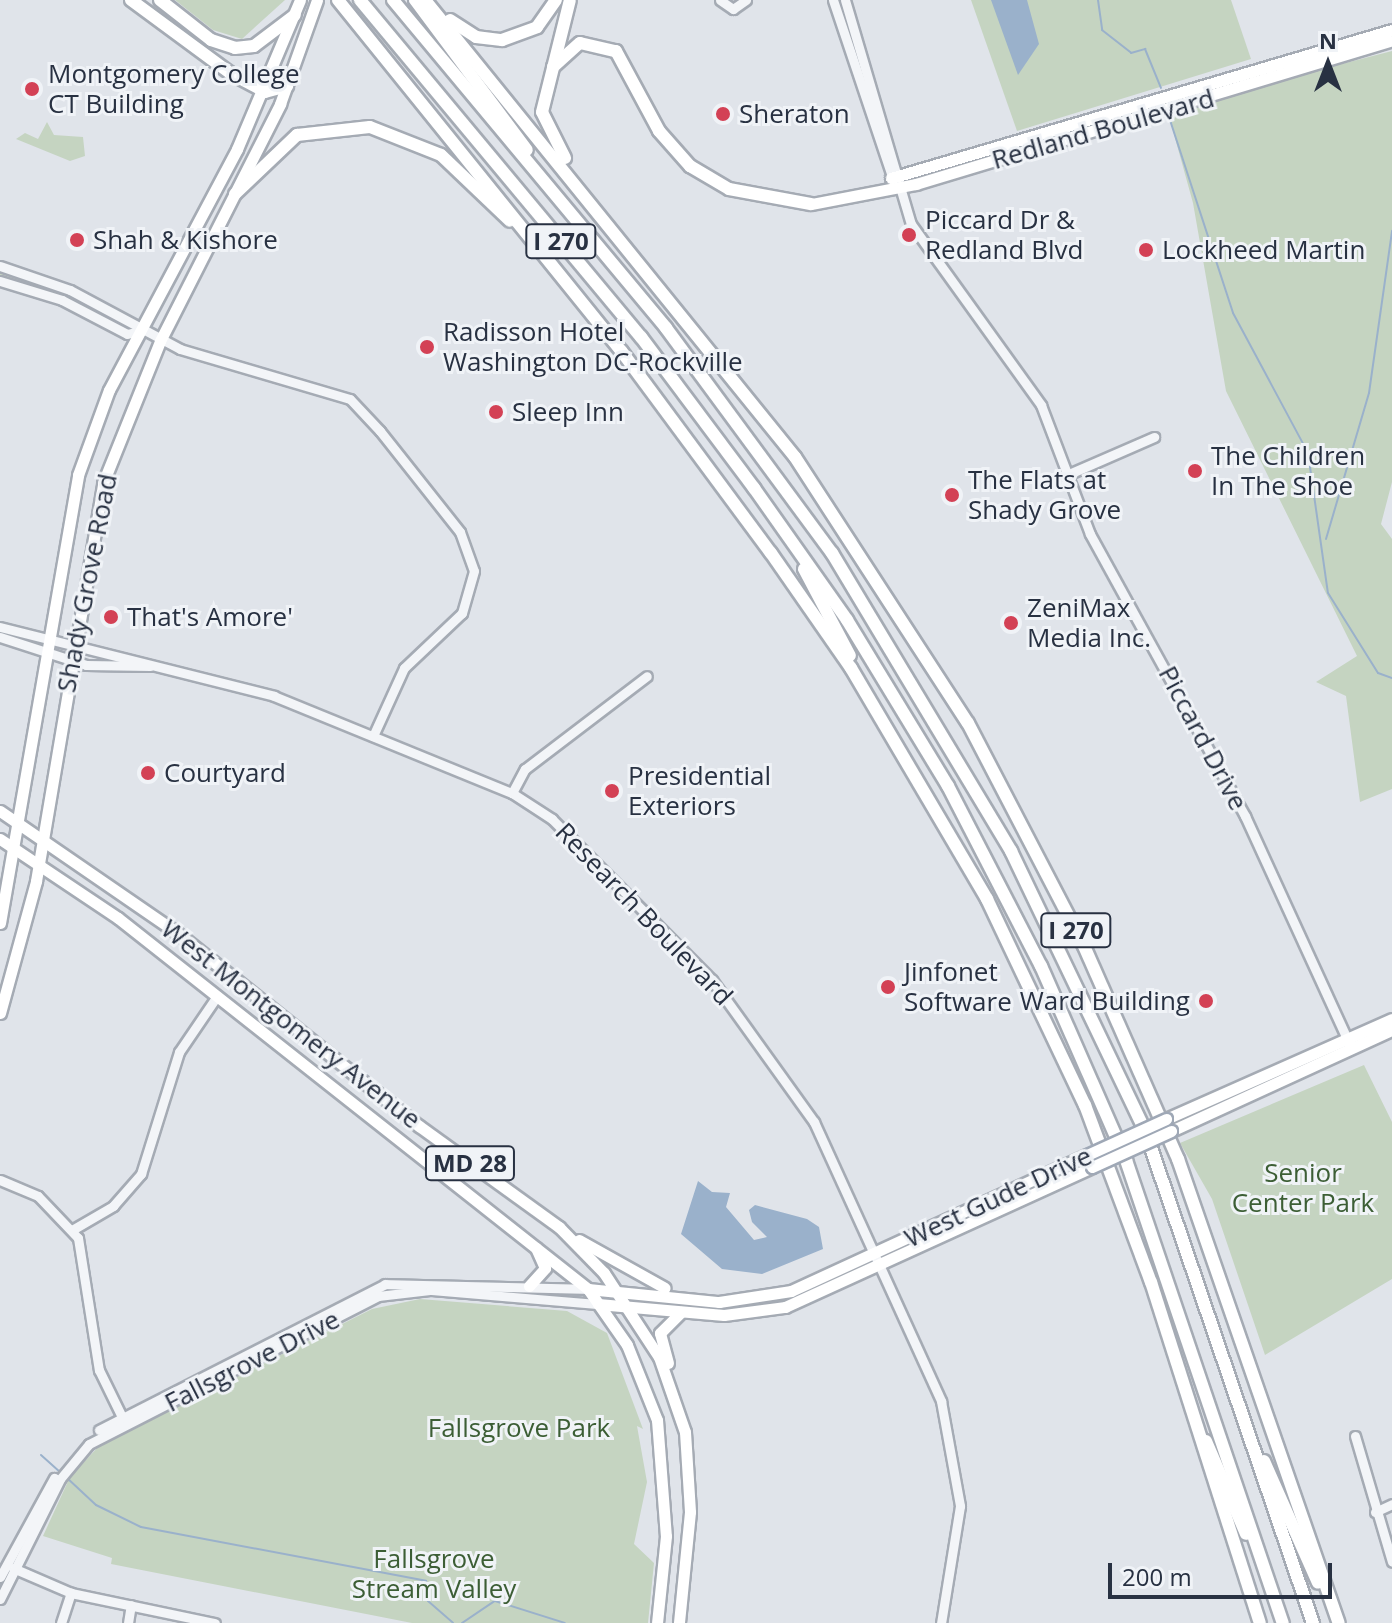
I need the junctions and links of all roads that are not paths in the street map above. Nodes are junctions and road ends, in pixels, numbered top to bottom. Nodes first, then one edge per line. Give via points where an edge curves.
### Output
1 (131, 0) edge
2 (160, 0) edge
3 (300, 0) edge
4 (338, 0) edge
5 (360, 0) edge
6 (393, 0) edge
7 (415, 0) edge
8 (428, 0) edge
9 (556, 0) edge
10 (570, 0) edge
11 (720, 0) edge
12 (833, 0) edge
13 (845, 0) edge
14 (748, 1) edge
15 (316, 3) edge
16 (295, 15) junction
17 (1392, 30) edge
18 (1392, 40) edge
19 (547, 76) junction
20 (287, 86) junction
21 (265, 92) junction
22 (897, 180) junction
23 (235, 194) junction
24 (811, 204) joint
25 (585, 231) junction
26 (552, 263) junction
27 (0, 266) edge
28 (0, 281) edge
29 (677, 308) junction
30 (139, 331) junction
31 (160, 341) junction
32 (1154, 437) dead end
33 (1069, 474) junction
34 (778, 520) junction
35 (0, 627) edge
36 (0, 637) edge
37 (45, 649) junction
38 (70, 655) junction
39 (647, 676) dead end
40 (373, 736) junction
41 (893, 738) junction
42 (21, 791) junction
43 (512, 793) junction
44 (0, 808) edge
45 (17, 821) junction
46 (42, 836) junction
47 (0, 839) edge
48 (13, 846) junction
49 (39, 862) junction
50 (0, 923) edge
51 (217, 996) junction
52 (0, 1013) edge
53 (1392, 1019) edge
54 (1392, 1030) edge
55 (1349, 1043) junction
56 (1090, 1161) junction
57 (0, 1180) edge
58 (559, 1227) junction
59 (72, 1230) junction
60 (530, 1238) junction
61 (876, 1255) junction
62 (882, 1267) junction
63 (529, 1286) junction
64 (588, 1289) junction
65 (617, 1289) junction
66 (692, 1298) junction
67 (598, 1304) junction
68 (628, 1307) junction
69 (682, 1311) junction
70 (1179, 1375) junction
71 (676, 1395) junction
72 (123, 1420) junction
73 (1355, 1436) dead end
74 (1258, 1452) junction
75 (1392, 1504) edge
76 (1375, 1512) junction
77 (1392, 1562) edge
78 (11, 1567) junction
79 (0, 1577) edge
80 (1269, 1583) junction
81 (71, 1593) junction
82 (0, 1599) edge
83 (131, 1605) junction
84 (61, 1623) edge
85 (128, 1623) edge
86 (213, 1623) edge
87 (657, 1623) edge
88 (679, 1623) edge
89 (941, 1623) edge
90 (1260, 1623) edge
91 (1283, 1623) edge
92 (1313, 1623) edge
93 (1336, 1623) edge

1 - 21 highway
2 - 16 highway via 211,40 235,48 254,46
3 - 16 main road, Shady Grove Road
4 - 26 highway, I 270
5 - 34 highway, I 270 via 641,337
6 - 25 highway, I 270
7 - 25 highway
8 - 9 highway via 466,32 502,40 537,27
8 - 29 highway, I 270
10 - 19 highway
11 - 14 street via 733,9
12 - 22 street, Piccard Drive
13 - 22 street, Piccard Drive
15 - 20 main road, Shady Grove Road
16 - 21 main road, Shady Grove Road
17 - 22 main road, Redland Boulevard
18 - 22 main road, Redland Boulevard
19 - 24 highway via 570,47 605,45 625,58 659,131 690,166 729,189
19 - 29 highway via 542,112 549,133
20 - 21 highway
20 - 23 main road, Shady Grove Road
21 - 30 main road, Shady Grove Road
22 - 24 main road, Redland Boulevard
22 - 33 street, Piccard Drive via 911,224 1041,405
23 - 26 highway via 297,135 370,127 441,155
23 - 31 main road, Shady Grove Road
25 - 74 highway, I 270 via 832,553 1011,851 1146,1133
26 - 41 highway, I 270 via 771,553
27 - 30 street via 70,290
28 - 30 street via 62,300 127,334
29 - 93 highway, I 270 via 795,457 906,622 1035,847 1178,1159
30 - 31 street
30 - 37 main road, Shady Grove Road via 78,475
31 - 38 main road, Shady Grove Road via 103,483
31 - 40 street via 356,402 470,548 473,587 462,613 404,668
32 - 33 street
33 - 55 street, Piccard Drive via 1090,534 1245,816
34 - 41 highway
34 - 80 highway, I 270 via 948,786 1041,966 1126,1160
35 - 37 street, Research Boulevard
36 - 37 street, Research Boulevard
37 - 38 street, Research Boulevard
37 - 42 main road, Shady Grove Road
38 - 40 street, Research Boulevard via 138,670 154,665 274,696
38 - 46 main road, Shady Grove Road
39 - 43 street via 525,769
40 - 43 street, Research Boulevard
41 - 70 highway, I 270 via 987,899 1085,1105
42 - 44 main road
42 - 45 main road, Shady Grove Road
43 - 61 street, Research Boulevard via 552,819 734,1006 814,1122
44 - 45 main road, MD 28
45 - 46 main road, West Montgomery Avenue / MD 28
45 - 48 main road, Shady Grove Road
46 - 49 main road, Shady Grove Road
46 - 58 main road, West Montgomery Avenue / MD 28
47 - 48 main road, MD 28
48 - 49 main road, MD 28
48 - 50 main road, Shady Grove Road
49 - 51 main road, West Montgomery Avenue / MD 28
49 - 52 main road, Shady Grove Road
51 - 59 street via 179,1052 141,1174 113,1206
51 - 60 main road, West Montgomery Avenue / MD 28
53 - 55 main road, West Gude Drive
54 - 55 main road, West Gude Drive
55 - 56 main road, West Gude Drive, bridge via 1171,1131
55 - 56 main road, West Gude Drive, bridge via 1166,1119
56 - 61 main road, West Gude Drive
56 - 62 main road, West Gude Drive
57 - 59 street via 38,1196
58 - 65 main road, West Montgomery Avenue / MD 28
58 - 66 main road via 629,1271
59 - 72 street via 90,1282 99,1370
60 - 63 main road via 545,1262
60 - 64 main road, MD 28
61 - 62 street, Research Boulevard
61 - 66 main road, West Gude Drive via 771,1297
62 - 69 main road, West Gude Drive via 785,1307 724,1315
62 - 89 street, Research Boulevard via 952,1440 960,1506
63 - 64 street, Fallsgrove Drive
63 - 72 street, Fallsgrove Drive via 385,1284
64 - 65 main road, West Gude Drive
64 - 67 main road, MD 28
65 - 66 main road, West Gude Drive
65 - 68 main road, West Montgomery Avenue / MD 28
67 - 68 main road, West Gude Drive
67 - 72 street, Fallsgrove Drive via 430,1290 378,1296
67 - 87 main road, MD 28 via 627,1345 657,1420 666,1536
68 - 69 main road, West Gude Drive
68 - 71 main road, West Montgomery Avenue / MD 28
69 - 71 main road via 660,1333
70 - 80 highway
70 - 90 highway, I 270
71 - 88 main road, West Montgomery Avenue / MD 28 via 691,1485
72 - 78 street, Fallsgrove Drive via 60,1473
73 - 76 street
74 - 92 highway, I 270
74 - 93 highway via 1277,1480
75 - 76 street
76 - 77 street
78 - 79 street, Fallsgrove Drive
78 - 81 street
78 - 82 street, Fallsgrove Drive
80 - 91 highway, I 270
81 - 83 street
81 - 84 street
83 - 85 street
83 - 86 street

